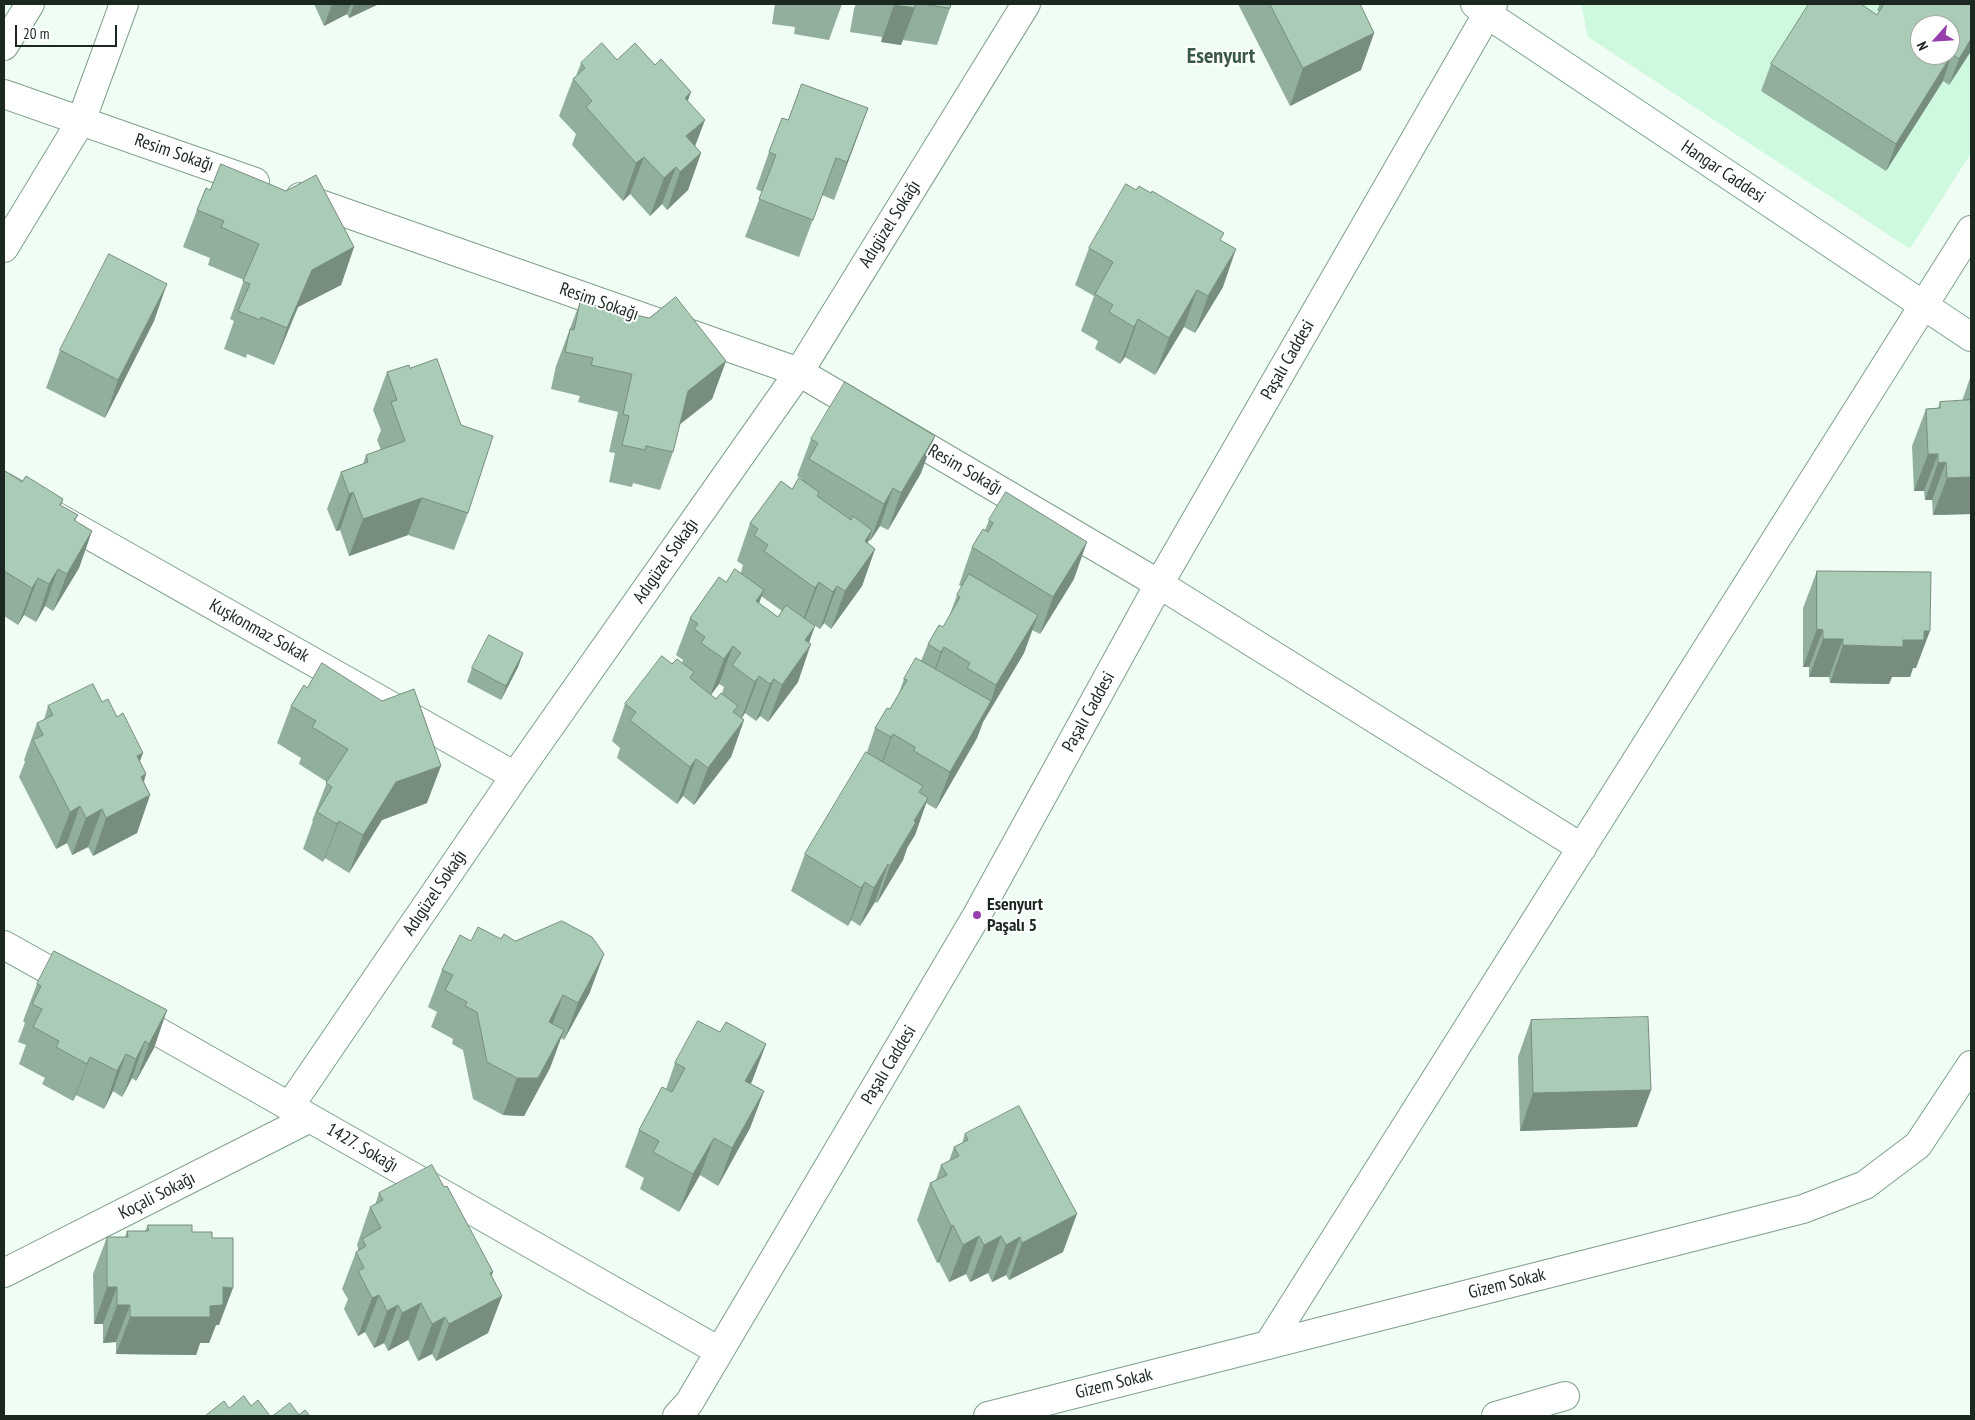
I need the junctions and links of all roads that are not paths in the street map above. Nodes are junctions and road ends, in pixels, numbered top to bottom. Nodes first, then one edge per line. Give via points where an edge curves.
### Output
1 (30, 4) edge
2 (124, 4) edge
3 (1026, 4) edge
4 (1485, 7) edge
5 (4, 46) edge
6 (4, 94) edge
7 (81, 121) junction
8 (1971, 230) edge
9 (4, 248) edge
10 (1925, 306) junction
11 (1971, 337) edge
12 (798, 372) junction
13 (4, 487) edge
14 (1160, 584) junction
15 (515, 776) junction
16 (1582, 848) junction
17 (4, 945) edge
18 (1971, 1065) edge
19 (300, 1113) junction
20 (4, 1273) edge
21 (1268, 1345) junction
22 (719, 1351) junction
23 (1565, 1396) dead end
24 (677, 1416) edge
25 (988, 1416) edge
26 (1496, 1416) edge

1 - 5 street
2 - 7 street
3 - 12 street, Adıgüzel Sokağı
4 - 10 street, Hangar Caddesi
4 - 14 street, Paşalı Caddesi
6 - 7 street, Resim Sokağı
7 - 9 street
7 - 12 street, Resim Sokağı
8 - 10 street
10 - 11 street, Hangar Caddesi
10 - 16 street
12 - 14 street, Resim Sokağı
12 - 15 street, Adıgüzel Sokağı
13 - 15 street, Kuşkonmaz Sokak
14 - 16 street, Resim Sokağı
14 - 22 street, Paşalı Caddesi via 977,915
15 - 19 street, Adıgüzel Sokağı
16 - 21 street
17 - 19 street, 1427. Sokağı
18 - 21 street, Gizem Sokak via 1918,1145 1865,1185 1803,1209
19 - 20 street, Koçali Sokağı
19 - 22 street, 1427. Sokağı
21 - 25 street, Gizem Sokak
22 - 24 street, Paşalı Caddesi via 689,1403
23 - 26 street

